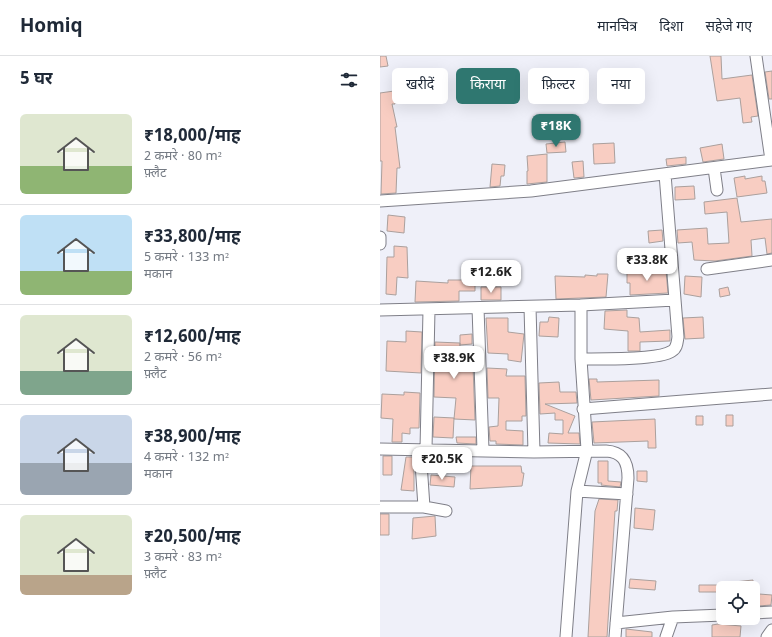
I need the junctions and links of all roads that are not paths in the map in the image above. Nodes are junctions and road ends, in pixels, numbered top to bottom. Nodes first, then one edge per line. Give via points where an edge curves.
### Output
1 (756, 56) edge
2 (772, 160) edge
3 (714, 168) junction
4 (665, 174) junction
5 (717, 190) dead end
6 (380, 201) edge
7 (380, 239) edge
8 (380, 244) edge
9 (772, 260) edge
10 (707, 269) dead end
11 (675, 300) junction
12 (581, 306) junction
13 (530, 307) junction
14 (478, 308) junction
15 (380, 310) edge
16 (429, 310) junction
17 (581, 360) junction
18 (772, 394) edge
19 (583, 409) junction
20 (380, 449) edge
21 (426, 449) junction
22 (483, 450) junction
23 (587, 450) junction
24 (534, 452) junction
25 (577, 491) junction
26 (627, 494) junction
27 (380, 507) edge
28 (424, 507) junction
29 (446, 511) dead end
30 (772, 612) edge
31 (760, 613) edge
32 (716, 615) edge
33 (674, 617) junction
34 (616, 623) junction
35 (772, 630) edge
36 (566, 637) edge
37 (615, 637) edge
38 (666, 637) edge
39 (766, 637) edge

1 - 2 street
2 - 3 street
3 - 4 street
3 - 5 street
4 - 6 street via 531,191
4 - 11 street
7 - 8 street
9 - 10 street
11 - 12 street
11 - 17 street via 678,337 676,348 672,352 658,356
12 - 13 street
12 - 17 street
13 - 14 street
13 - 24 street
14 - 16 street
14 - 22 street
15 - 16 street
16 - 21 street
17 - 19 street
18 - 19 street
19 - 23 street
20 - 21 street
21 - 22 street
21 - 28 street via 421,463
22 - 24 street
23 - 24 street
23 - 25 street
23 - 26 street via 621,455 628,468
25 - 26 street
25 - 36 street
26 - 34 street
27 - 28 street
28 - 29 street
30 - 31 street
32 - 33 street
33 - 34 street
33 - 38 street
34 - 37 street
35 - 39 street

